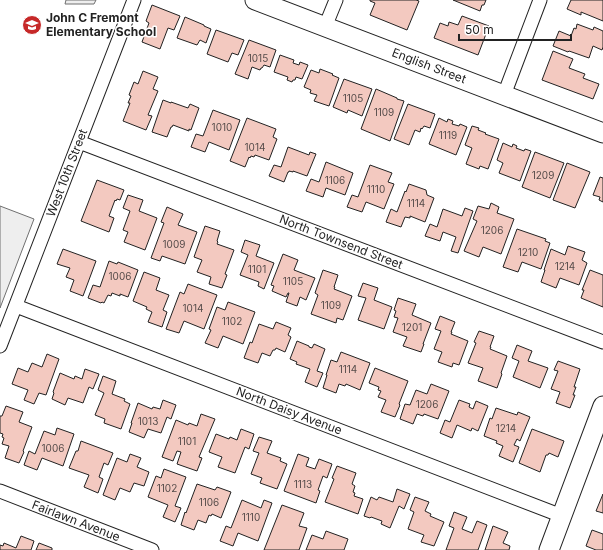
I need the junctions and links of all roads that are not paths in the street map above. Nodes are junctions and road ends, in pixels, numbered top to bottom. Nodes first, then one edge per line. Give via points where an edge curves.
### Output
1 (134, 0) edge
2 (255, 0) edge
3 (336, 0) edge
4 (540, 0) edge
5 (325, 27) junction
6 (504, 95) junction
7 (603, 133) edge
8 (79, 142) junction
9 (16, 306) junction
10 (603, 342) edge
11 (0, 346) edge
12 (603, 406) edge
13 (0, 491) edge
14 (562, 516) junction
15 (152, 550) edge
16 (549, 550) edge

1 - 8 street, West 10th Street
2 - 5 street, English Street
3 - 5 street
4 - 6 street
5 - 6 street, English Street
6 - 7 street, English Street
8 - 9 street, West 10th Street
8 - 10 street, North Townsend Street
9 - 11 street, West 10th Street
9 - 14 street, North Daisy Avenue
12 - 14 street
13 - 15 street, Fairlawn Avenue
14 - 16 street

